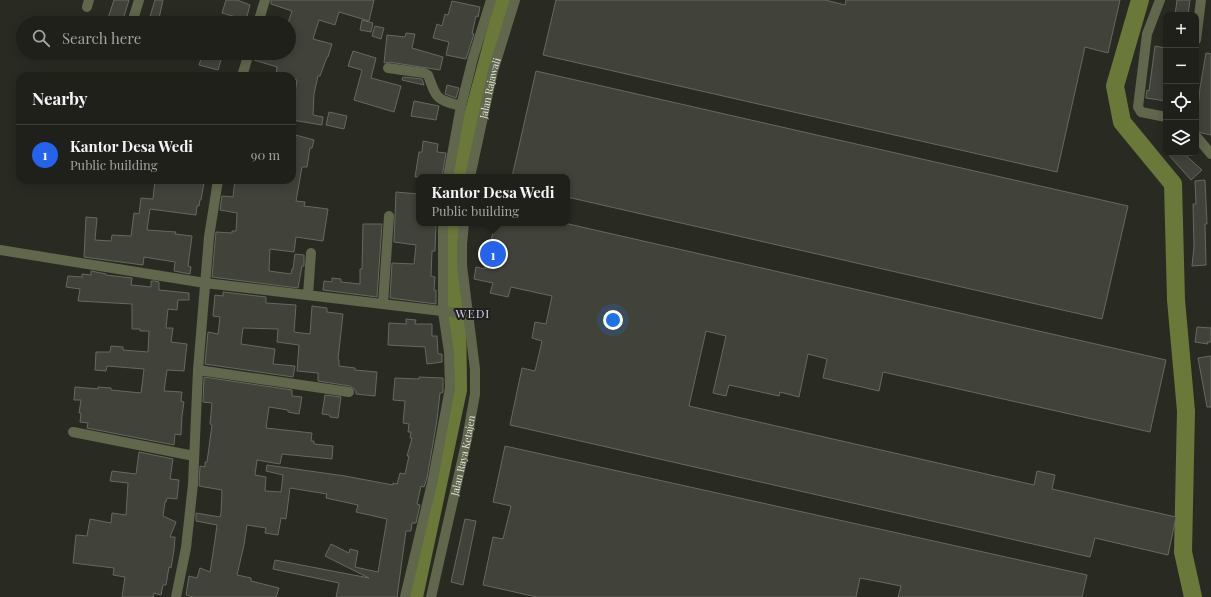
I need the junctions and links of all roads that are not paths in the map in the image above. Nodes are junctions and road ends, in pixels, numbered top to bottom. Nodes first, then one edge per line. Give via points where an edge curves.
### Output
1 (139, 0) edge
2 (265, 0) edge
3 (491, 0) edge
4 (515, 0) edge
5 (1160, 0) edge
6 (1201, 0) edge
7 (134, 16) edge
8 (260, 16) edge
9 (1199, 16) edge
10 (247, 60) edge
11 (388, 68) dead end
12 (243, 72) edge
13 (461, 106) junction
14 (1163, 116) edge
15 (1199, 139) edge
16 (1199, 140) edge
17 (1211, 142) edge
18 (1211, 154) edge
19 (449, 174) edge
20 (471, 174) edge
21 (217, 184) edge
22 (389, 216) dead end
23 (443, 226) edge
24 (464, 226) edge
25 (0, 250) edge
26 (311, 253) dead end
27 (205, 283) junction
28 (308, 295) junction
29 (383, 304) junction
30 (447, 312) junction
31 (465, 313) junction
32 (198, 370) junction
33 (349, 392) dead end
34 (73, 432) dead end
35 (194, 456) junction
36 (176, 597) edge
37 (405, 597) edge
38 (431, 597) edge

1 - 7 street
2 - 8 street
3 - 13 street
4 - 20 street, Jalan Rajawali via 491,79
5 - 14 street via 1147,34 1138,107 1141,112
6 - 9 street
10 - 12 street
11 - 13 street via 428,75 435,93 441,100
13 - 19 street
15 - 17 street
16 - 18 street
21 - 27 street
22 - 29 street
23 - 30 street
24 - 31 street via 462,266
25 - 27 street
26 - 28 street
27 - 28 street
27 - 32 street
28 - 29 street
29 - 30 street
30 - 31 street
30 - 37 street via 450,388 433,479
31 - 38 street, Jalan Raya Ketajen via 475,369 474,402
32 - 33 street
32 - 35 street
34 - 35 street
35 - 36 street via 186,548

